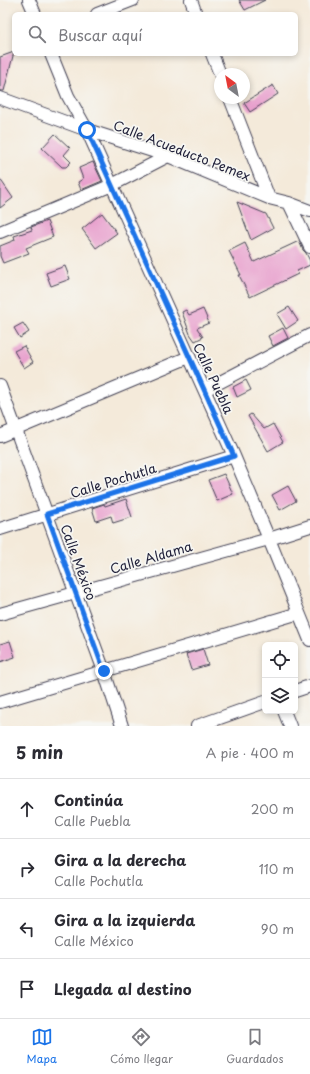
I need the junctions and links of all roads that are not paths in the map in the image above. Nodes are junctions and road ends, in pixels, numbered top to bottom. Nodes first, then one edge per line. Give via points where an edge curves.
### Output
1 (29, 0) edge
2 (133, 0) edge
3 (191, 0) edge
4 (34, 12) edge
5 (102, 12) edge
6 (195, 12) edge
7 (52, 56) edge
8 (213, 56) edge
9 (218, 68) edge
10 (0, 98) edge
11 (232, 104) edge
12 (87, 130) junction
13 (168, 156) junction
14 (112, 185) junction
15 (269, 198) junction
16 (289, 203) junction
17 (310, 211) edge
18 (0, 232) edge
19 (310, 247) edge
20 (310, 335) edge
21 (189, 357) junction
22 (0, 386) edge
23 (205, 390) junction
24 (16, 430) junction
25 (0, 436) edge
26 (234, 456) junction
27 (47, 514) junction
28 (310, 526) edge
29 (0, 529) edge
30 (269, 538) junction
31 (75, 593) junction
32 (299, 613) junction
33 (0, 614) edge
34 (310, 640) edge
35 (104, 671) junction
36 (310, 686) edge
37 (298, 690) edge
38 (0, 702) edge
39 (262, 703) edge
40 (285, 714) edge
41 (122, 726) edge
42 (197, 726) edge
43 (290, 726) edge

1 - 4 street
2 - 5 street
3 - 6 street
7 - 12 street, Calle Puebla via 68,96
8 - 9 street
10 - 12 street, Calle Acueducto Pemex
11 - 15 street
12 - 13 street, Calle Acueducto Pemex
12 - 14 street, Calle Puebla
13 - 14 street
13 - 15 street, Calle Acueducto Pemex
14 - 18 street
14 - 21 street, Calle Puebla
15 - 16 street, Calle Acueducto Pemex
16 - 17 street, Calle Acueducto Pemex
16 - 19 street
20 - 23 street
21 - 23 street, Calle Puebla
21 - 24 street
22 - 24 street, Calle México
23 - 26 street, Calle Puebla
24 - 25 street
24 - 27 street, Calle México
26 - 27 street, Calle Pochutla
26 - 30 street, Calle Puebla
27 - 29 street, Calle Pochutla
27 - 31 street, Calle México
28 - 30 street, Calle Aldama
30 - 31 street, Calle Aldama
30 - 32 street, Calle Puebla
31 - 33 street, Calle Aldama
31 - 35 street, Calle México
32 - 34 street, Calle Puebla
32 - 35 street
35 - 38 street
35 - 41 street, Calle México
36 - 37 street
39 - 42 street
40 - 43 street

